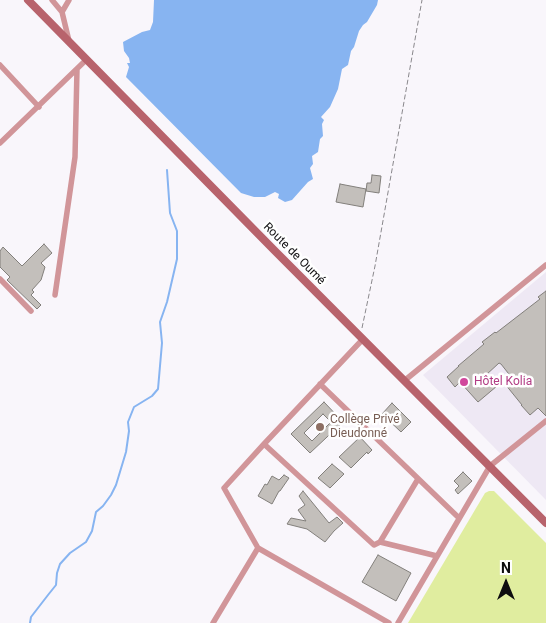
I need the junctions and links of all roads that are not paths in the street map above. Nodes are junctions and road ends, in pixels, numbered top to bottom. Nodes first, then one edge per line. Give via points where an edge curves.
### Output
1 (28, 0) edge
2 (52, 0) edge
3 (69, 0) edge
4 (62, 12) junction
5 (70, 44) junction
6 (86, 60) junction
7 (0, 65) edge
8 (77, 69) junction
9 (39, 107) junction
10 (0, 143) edge
11 (546, 265) edge
12 (0, 279) edge
13 (55, 294) dead end
14 (31, 311) dead end
15 (361, 337) junction
16 (404, 381) junction
17 (320, 384) junction
18 (546, 421) edge
19 (264, 444) junction
20 (490, 466) junction
21 (418, 479) junction
22 (459, 518) junction
23 (546, 523) edge
24 (380, 542) junction
25 (258, 548) junction
26 (437, 556) junction
27 (213, 623) edge
28 (389, 623) edge
29 (398, 623) edge

1 - 5 main road, Route de Oumé
2 - 4 street
3 - 4 street
4 - 5 street
5 - 6 main road, Route de Oumé
6 - 8 street
6 - 15 main road, Route de Oumé
7 - 9 street
8 - 9 street
8 - 13 street via 75,157
9 - 10 street
11 - 16 street
12 - 14 street
15 - 16 main road, Route de Oumé
15 - 17 street
16 - 20 main road, Route de Oumé
17 - 19 street
17 - 21 street
18 - 20 street
19 - 24 street via 374,546
19 - 25 street via 224,488
20 - 22 street
20 - 23 main road, Route de Oumé
21 - 22 street
21 - 24 street
22 - 26 street
24 - 26 street
25 - 27 street
25 - 28 street
26 - 29 street

